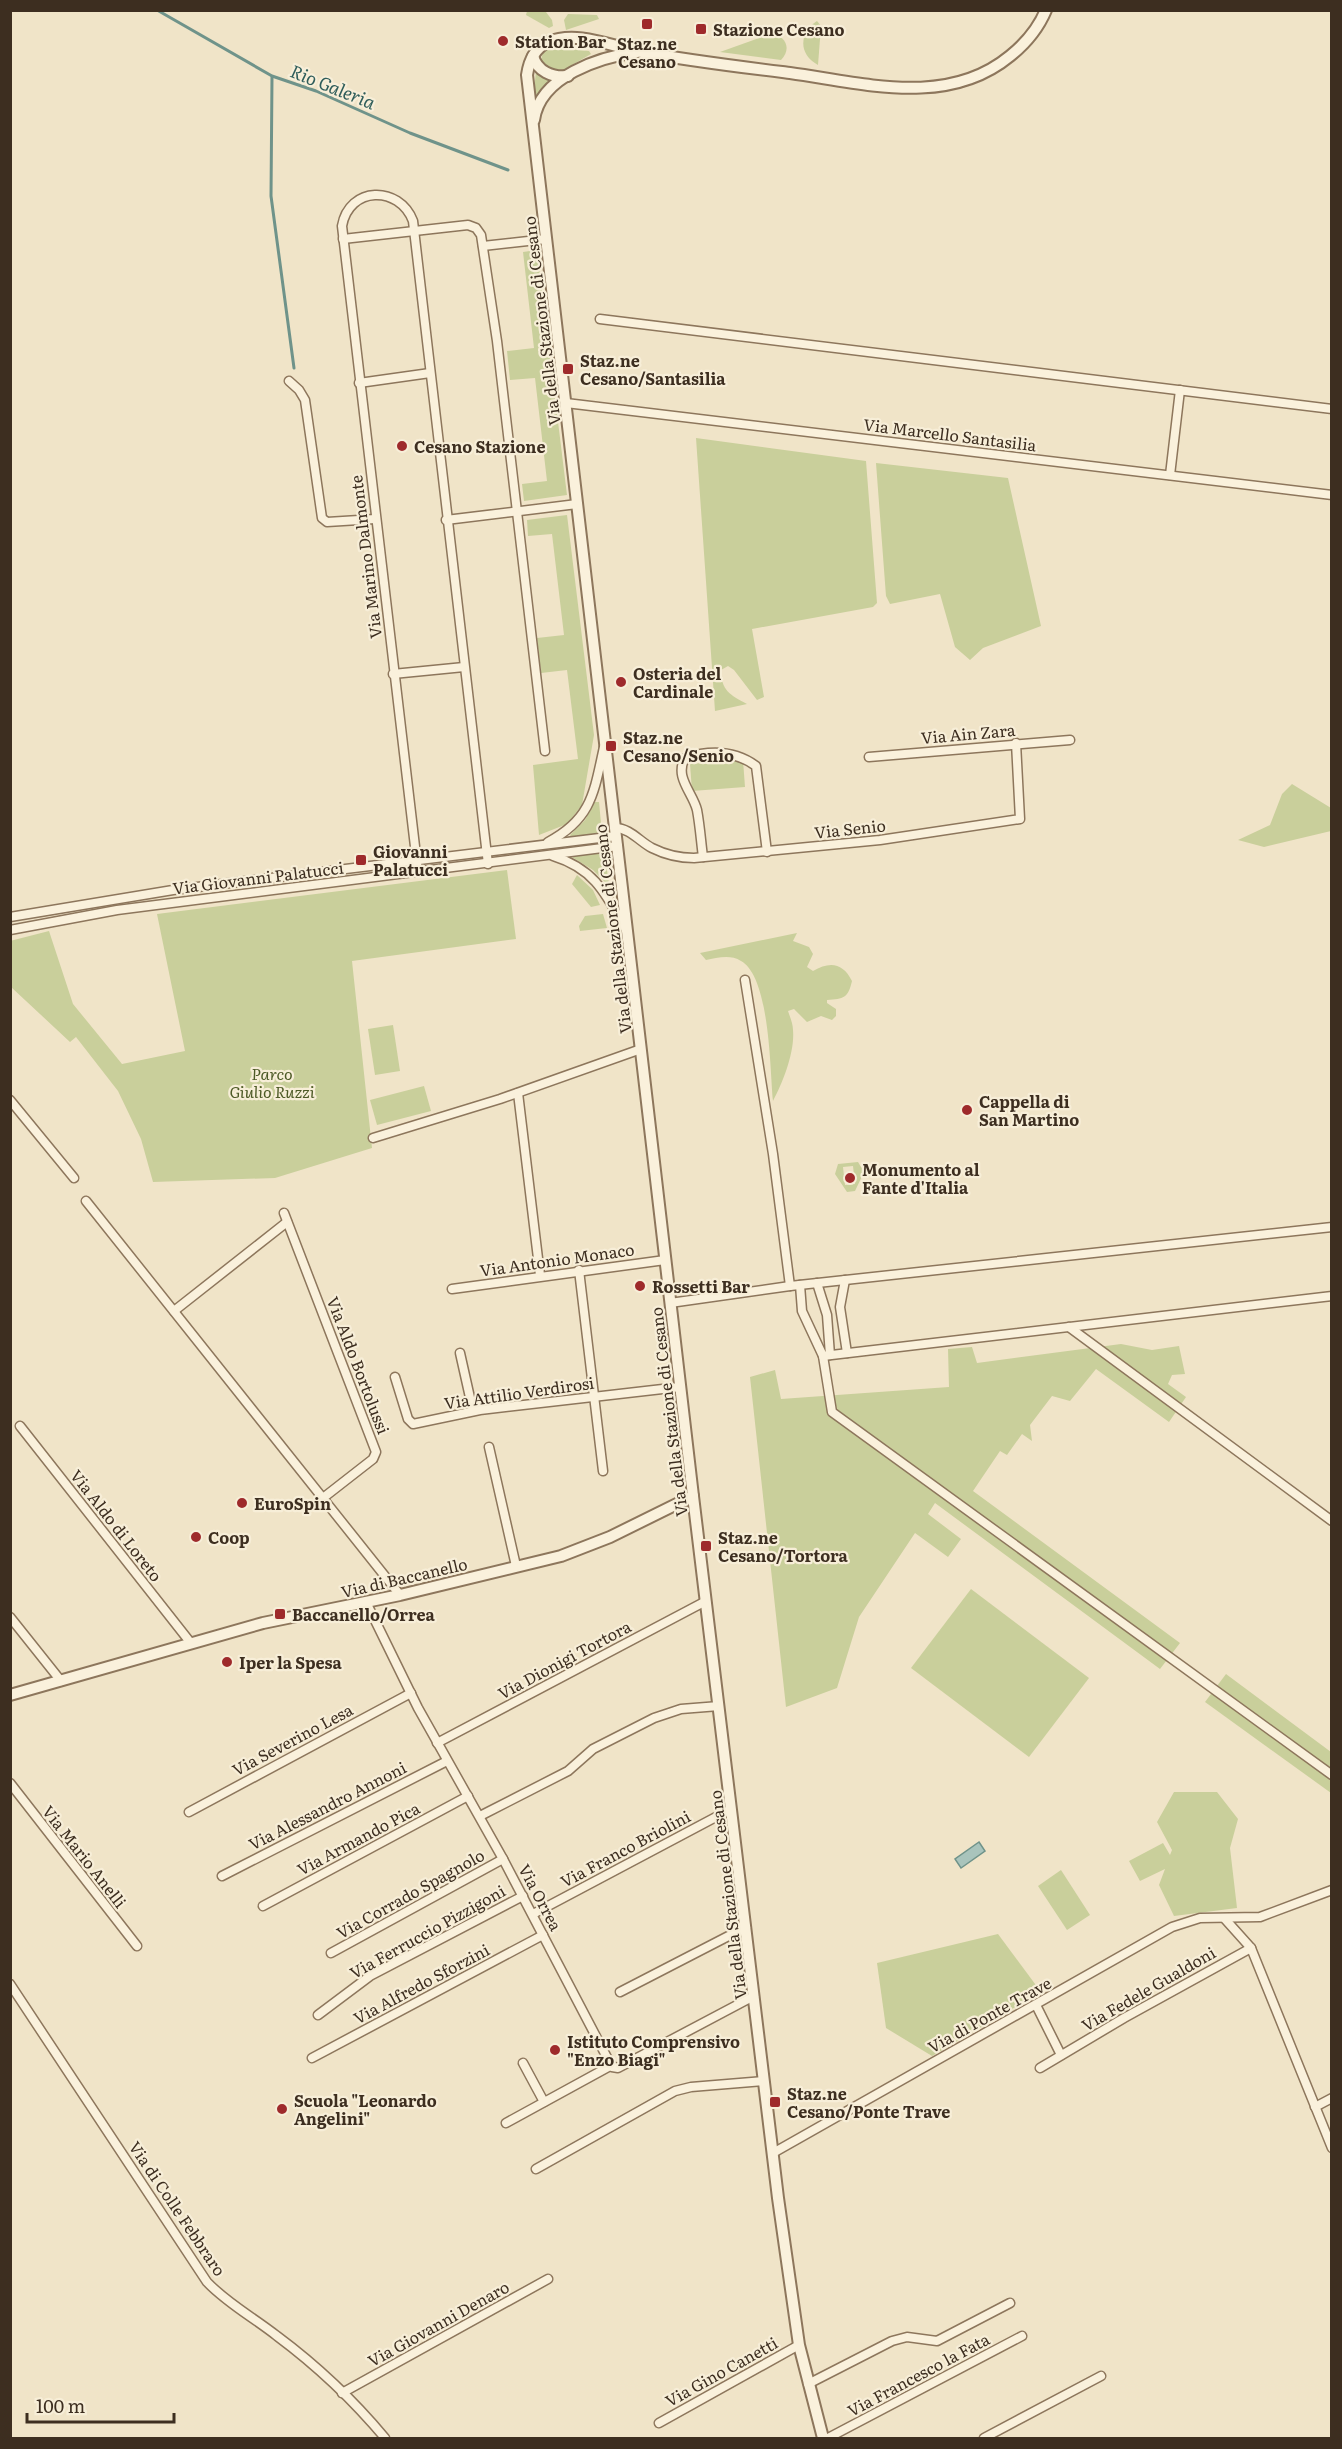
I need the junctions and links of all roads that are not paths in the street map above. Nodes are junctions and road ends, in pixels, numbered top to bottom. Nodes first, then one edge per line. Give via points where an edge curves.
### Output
1 (1046, 11) edge
2 (640, 52) junction
3 (533, 56) junction
4 (568, 76) junction
5 (533, 129) junction
6 (414, 231) junction
7 (343, 239) junction
8 (546, 239) junction
9 (483, 246) junction
10 (600, 319) dead end
11 (430, 373) junction
12 (289, 381) dead end
13 (359, 384) junction
14 (1180, 390) junction
15 (566, 403) junction
16 (1332, 408) edge
17 (1170, 475) junction
18 (1332, 495) edge
19 (577, 504) junction
20 (515, 512) junction
21 (375, 519) junction
22 (446, 520) junction
23 (464, 668) junction
24 (393, 674) junction
25 (605, 739) junction
26 (1070, 740) dead end
27 (1016, 743) junction
28 (545, 751) dead end
29 (869, 757) dead end
30 (616, 837) junction
31 (543, 845) junction
32 (486, 851) junction
33 (767, 852) junction
34 (550, 855) junction
35 (703, 857) junction
36 (416, 860) junction
37 (488, 864) junction
38 (418, 872) junction
39 (10, 917) edge
40 (10, 930) edge
41 (628, 934) junction
42 (745, 980) dead end
43 (641, 1049) junction
44 (519, 1093) junction
45 (10, 1100) edge
46 (373, 1138) dead end
47 (74, 1178) dead end
48 (86, 1201) dead end
49 (284, 1213) dead end
50 (287, 1222) junction
51 (1332, 1227) edge
52 (665, 1260) junction
53 (579, 1270) junction
54 (540, 1275) junction
55 (845, 1280) junction
56 (817, 1283) junction
57 (800, 1285) junction
58 (790, 1286) junction
59 (452, 1289) dead end
60 (1332, 1296) edge
61 (670, 1302) junction
62 (174, 1311) junction
63 (1069, 1327) junction
64 (460, 1353) dead end
65 (847, 1353) junction
66 (826, 1356) junction
67 (395, 1377) dead end
68 (680, 1387) junction
69 (594, 1396) junction
70 (473, 1412) junction
71 (20, 1426) dead end
72 (489, 1446) dead end
73 (603, 1471) dead end
74 (693, 1496) junction
75 (323, 1498) junction
76 (1332, 1521) edge
77 (516, 1566) junction
78 (400, 1595) junction
79 (706, 1601) junction
80 (366, 1602) junction
81 (10, 1617) edge
82 (190, 1642) junction
83 (61, 1681) junction
84 (411, 1693) junction
85 (10, 1695) edge
86 (719, 1706) junction
87 (436, 1743) junction
88 (447, 1761) junction
89 (1332, 1775) edge
90 (10, 1783) edge
91 (468, 1796) junction
92 (731, 1809) junction
93 (189, 1812) dead end
94 (480, 1816) junction
95 (503, 1859) junction
96 (222, 1876) dead end
97 (1332, 1890) edge
98 (523, 1896) junction
99 (263, 1906) dead end
100 (533, 1914) junction
101 (1225, 1918) junction
102 (746, 1927) junction
103 (543, 1935) junction
104 (137, 1946) dead end
105 (1251, 1948) junction
106 (331, 1953) dead end
107 (10, 1984) edge
108 (620, 1992) dead end
109 (754, 1996) junction
110 (1036, 2005) junction
111 (318, 2015) dead end
112 (1061, 2055) junction
113 (312, 2058) dead end
114 (523, 2063) dead end
115 (612, 2065) junction
116 (1040, 2068) dead end
117 (764, 2081) junction
118 (1332, 2098) edge
119 (544, 2102) junction
120 (1315, 2107) junction
121 (506, 2122) dead end
122 (1332, 2148) edge
123 (773, 2152) junction
124 (536, 2169) dead end
125 (548, 2279) dead end
126 (1010, 2303) dead end
127 (1022, 2336) dead end
128 (799, 2345) junction
129 (1101, 2376) dead end
130 (808, 2384) junction
131 (342, 2393) junction
132 (659, 2423) dead end
133 (385, 2439) edge
134 (823, 2439) edge
135 (828, 2439) edge
136 (984, 2439) edge

1 - 2 street, Via della Stazione di Cesano via 1027,40 994,68 931,88 885,86
2 - 3 street, Via della Stazione di Cesano via 570,38 548,42
2 - 4 street, Via della Stazione di Cesano via 603,58
3 - 4 street via 545,72
3 - 5 street, Via della Stazione di Cesano via 527,75
4 - 5 street, Via della Stazione di Cesano via 542,100
5 - 8 street, Via della Stazione di Cesano
6 - 7 street
6 - 7 street, Via Marino Dalmonte via 410,215 401,203 376,194 363,197 349,209 343,221
6 - 9 street via 471,226 479,232
6 - 11 street, Via Marino Dalmonte
7 - 13 street, Via Marino Dalmonte
8 - 9 street
8 - 15 street, Via della Stazione di Cesano
9 - 20 street
10 - 14 street
11 - 13 street
11 - 22 street, Via Marino Dalmonte
12 - 21 street via 305,400 322,518 327,522
13 - 21 street, Via Marino Dalmonte
14 - 16 street
14 - 17 street
15 - 17 street, Via Marcello Santasilia
15 - 19 street, Via della Stazione di Cesano
17 - 18 street, Via Marcello Santasilia
19 - 20 street
19 - 25 street, Via della Stazione di Cesano
20 - 22 street
20 - 28 street
21 - 24 street, Via Marino Dalmonte
22 - 23 street, Via Marino Dalmonte
23 - 24 street
23 - 32 street, Via Marino Dalmonte
24 - 36 street, Via Marino Dalmonte
25 - 30 street, Via della Stazione di Cesano
25 - 31 street via 594,792 585,811 569,831
26 - 27 street, Via Ain Zara
27 - 29 street, Via Ain Zara
27 - 33 street, Via Senio via 1020,819
30 - 31 street, Via Giovanni Palatucci
30 - 34 street, Via Giovanni Palatucci
30 - 35 street, Via Senio via 627,830 650,848 672,856
30 - 41 street, Via della Stazione di Cesano
31 - 32 street, Via Giovanni Palatucci
32 - 36 street, Via Giovanni Palatucci
32 - 37 street, Via Marino Dalmonte
33 - 35 street, Via Senio
33 - 35 street via 756,766 735,753 696,755 685,758 681,764 682,776 697,808
34 - 37 street, Via Giovanni Palatucci
34 - 41 street via 592,876
36 - 38 street, Via Marino Dalmonte
36 - 39 street, Via Giovanni Palatucci via 184,888
37 - 38 street, Via Giovanni Palatucci
38 - 40 street, Via Giovanni Palatucci via 117,910
41 - 43 street, Via della Stazione di Cesano
42 - 58 street
43 - 44 street
43 - 52 street, Via della Stazione di Cesano
44 - 46 street
44 - 54 street
45 - 47 street
48 - 62 street
49 - 50 street, Via Aldo Bortolussi
50 - 62 street
50 - 75 street, Via Aldo Bortolussi via 376,1452 373,1459
51 - 55 street
52 - 53 street, Via Antonio Monaco
52 - 61 street, Via della Stazione di Cesano
53 - 54 street, Via Antonio Monaco
53 - 69 street
54 - 59 street, Via Antonio Monaco
55 - 56 street
55 - 65 street via 840,1307
56 - 57 street
56 - 66 street via 827,1315
57 - 58 street
57 - 66 street via 802,1311
58 - 61 street
60 - 63 street
61 - 68 street, Via della Stazione di Cesano
62 - 75 street
63 - 65 street
63 - 76 street
64 - 70 street
65 - 66 street
66 - 89 street via 832,1412
67 - 70 street, Via Attilio Verdirosi via 411,1423
68 - 69 street, Via Attilio Verdirosi
68 - 74 street, Via della Stazione di Cesano
69 - 70 street, Via Attilio Verdirosi
69 - 73 street
71 - 82 street, Via Aldo di Loreto
72 - 77 street
74 - 77 street, Via di Baccanello via 582,1549
74 - 79 street, Via della Stazione di Cesano
75 - 78 street
77 - 78 street, Via di Baccanello
78 - 80 street, Via di Baccanello
79 - 86 street, Via della Stazione di Cesano
79 - 87 street, Via Dionigi Tortora
80 - 82 street, Via di Baccanello
80 - 84 street, Via Orrea
81 - 83 street
82 - 83 street, Via di Baccanello
83 - 85 street, Via di Baccanello
84 - 87 street, Via Orrea
84 - 93 street, Via Severino Lesa
86 - 92 street, Via della Stazione di Cesano
86 - 94 street via 681,1708 654,1718 595,1747 568,1771
87 - 88 street, Via Orrea
88 - 91 street, Via Orrea
88 - 96 street, Via Alessandro Annoni
90 - 104 street, Via Mario Anelli
91 - 94 street, Via Orrea
91 - 99 street, Via Armando Pica
92 - 100 street, Via Franco Briolini
92 - 102 street, Via della Stazione di Cesano
94 - 95 street, Via Orrea
95 - 98 street, Via Orrea
95 - 106 street, Via Corrado Spagnolo
97 - 101 street, Via di Ponte Trave via 1260,1917
98 - 100 street, Via Orrea
98 - 111 street, Via Ferruccio Pizzigoni via 370,1976
100 - 103 street, Via Orrea
101 - 105 street
101 - 110 street, Via di Ponte Trave via 1181,1923
102 - 108 street
102 - 109 street, Via della Stazione di Cesano
103 - 113 street, Via Alfredo Sforzini
103 - 115 street, Via Orrea
105 - 112 street, Via Fedele Gualdoni
105 - 120 street
107 - 131 street, Via di Colle Febbraro via 207,2282
109 - 115 street via 618,2068
109 - 117 street, Via della Stazione di Cesano
110 - 112 street
110 - 123 street, Via di Ponte Trave
112 - 116 street, Via Fedele Gualdoni
114 - 119 street
115 - 119 street
117 - 123 street, Via della Stazione di Cesano
117 - 124 street via 673,2092
118 - 120 street
119 - 121 street
120 - 122 street
123 - 128 street, Via della Stazione di Cesano
125 - 131 street, Via Giovanni Denaro
126 - 130 street via 937,2341 907,2337 896,2340
127 - 135 street, Via Francesco la Fata
128 - 130 street, Via della Stazione di Cesano
128 - 132 street, Via Gino Canetti
129 - 136 street
130 - 134 street, Via della Stazione di Cesano
131 - 133 street, Via di Colle Febbraro

